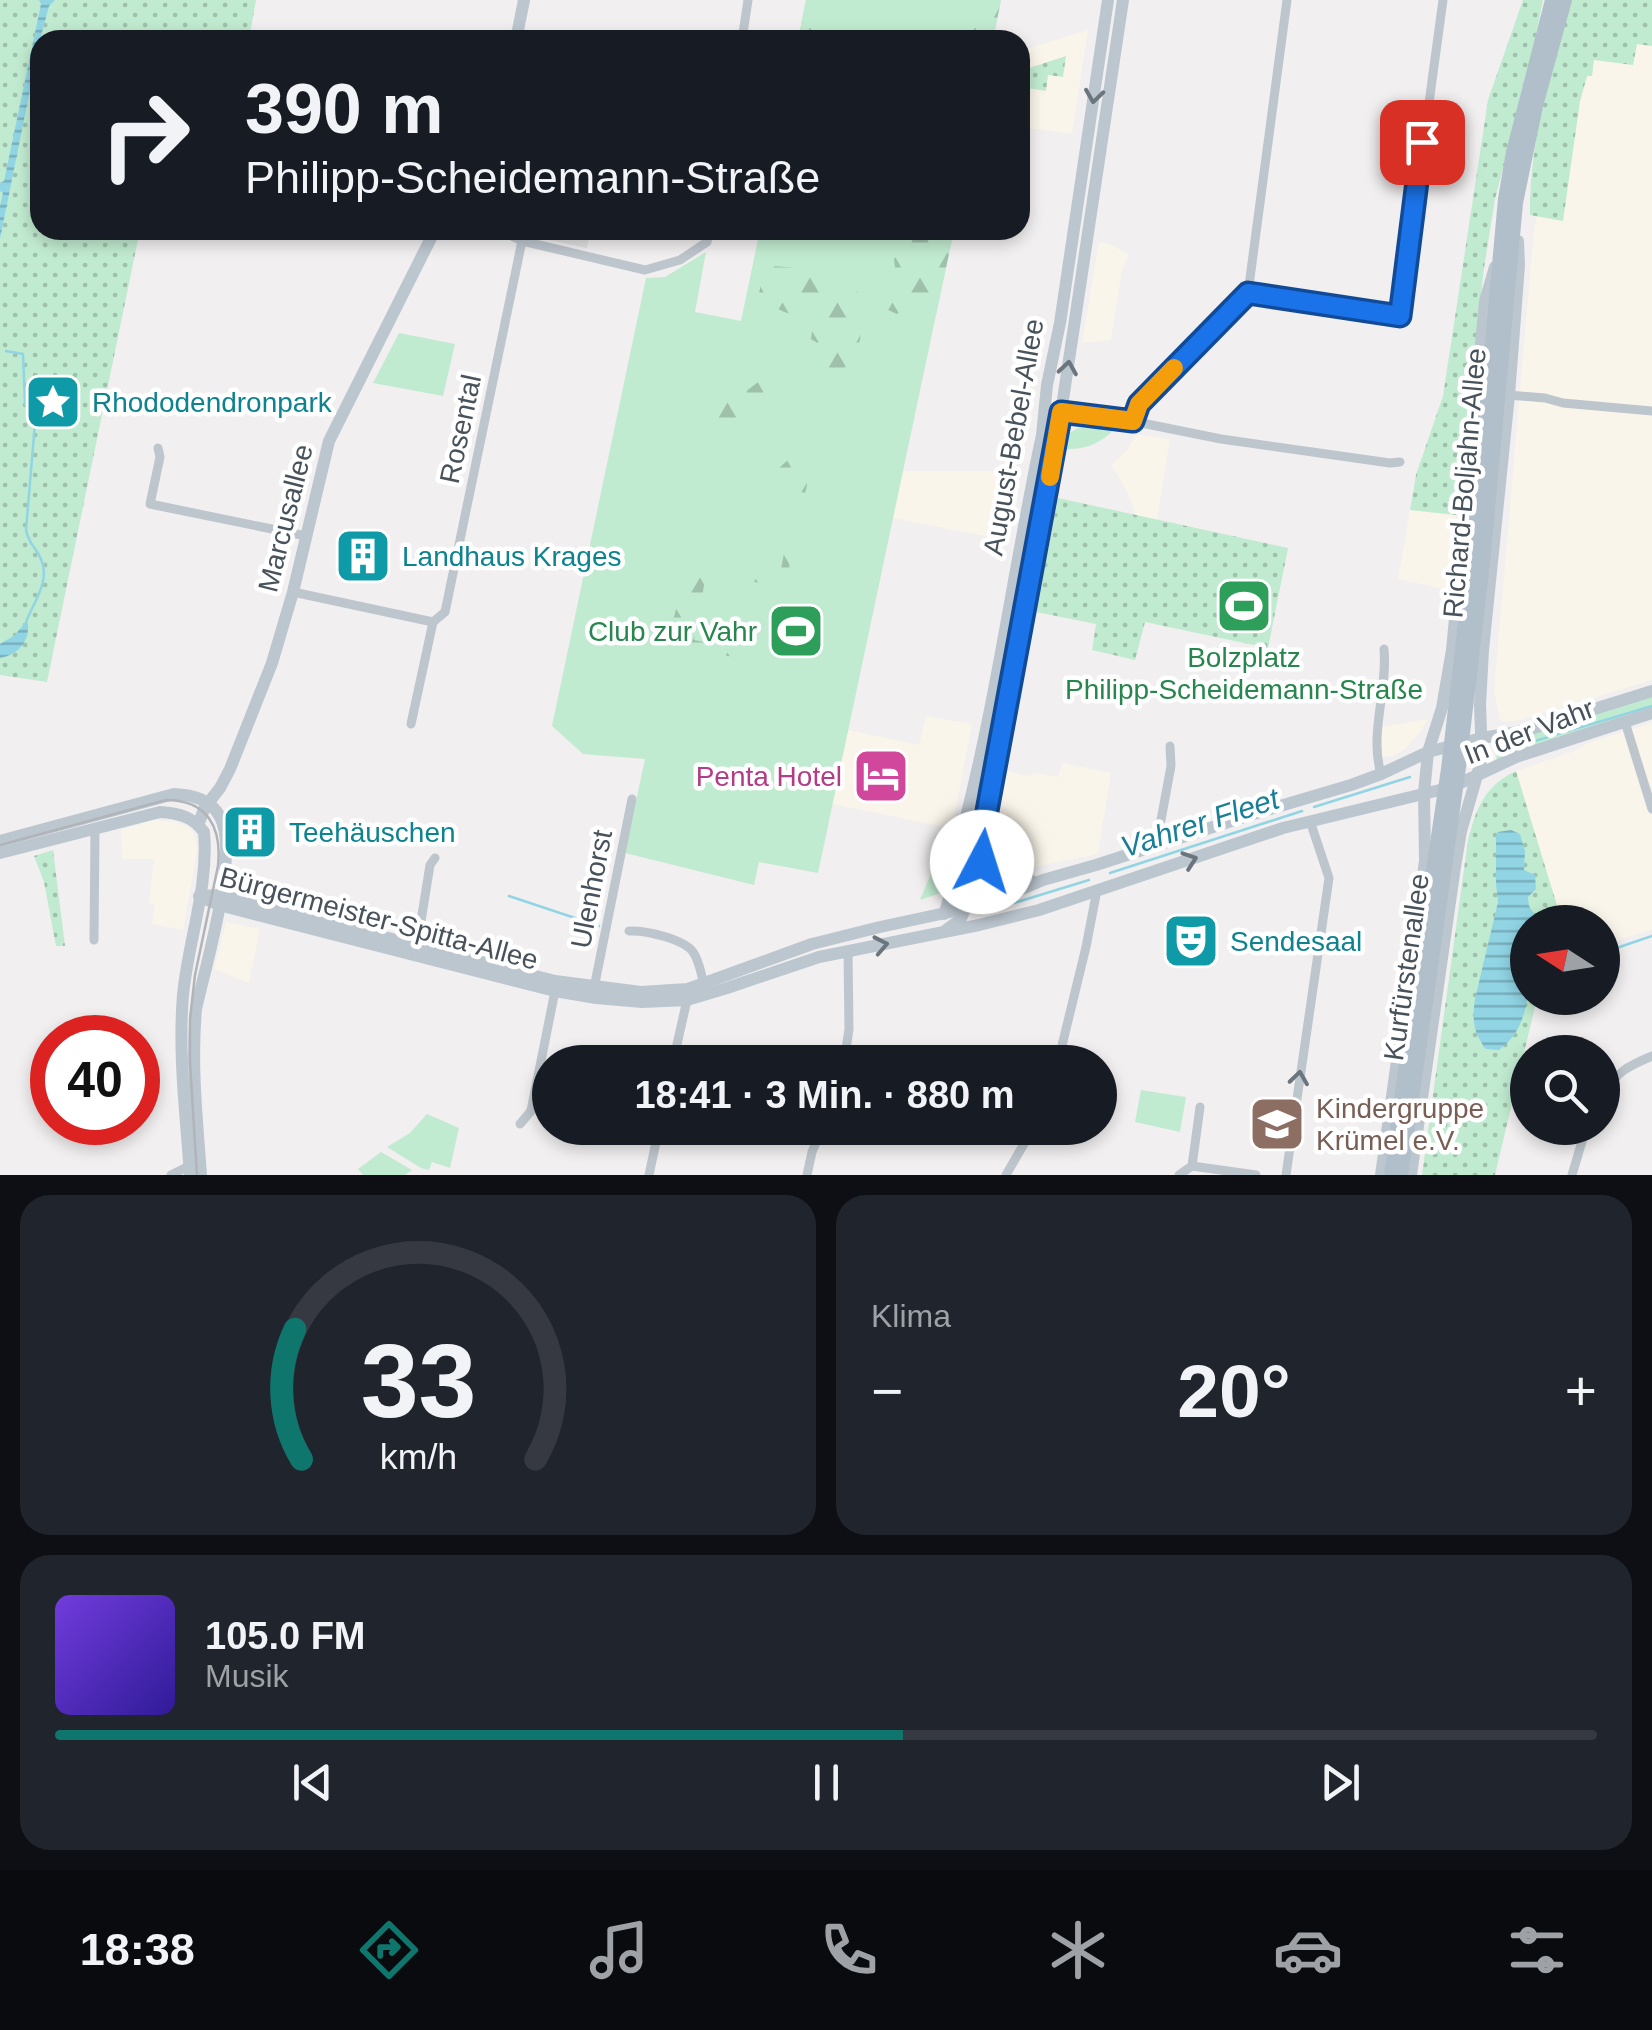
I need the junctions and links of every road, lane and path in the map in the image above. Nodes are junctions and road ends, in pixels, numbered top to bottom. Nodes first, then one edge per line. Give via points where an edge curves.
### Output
1 (524, 0) edge
2 (748, 0) edge
3 (1108, 0) edge
4 (1123, 0) edge
5 (1287, 0) edge
6 (1442, 0) edge
7 (1552, 0) edge
8 (1565, 0) edge
9 (518, 30) edge
10 (744, 30) edge
11 (1516, 202) junction
12 (431, 240) edge
13 (708, 240) edge
14 (522, 241) joint
15 (1499, 255) junction
16 (1248, 293) junction
17 (1508, 394) junction
18 (1652, 411) edge
19 (1044, 412) junction
20 (1061, 412) junction
21 (1133, 421) junction
22 (158, 448) dead end
23 (1400, 462) dead end
24 (306, 536) junction
25 (1478, 564) junction
26 (293, 592) junction
27 (433, 622) junction
28 (1384, 649) dead end
29 (1652, 691) edge
30 (1652, 714) edge
31 (1625, 722) junction
32 (411, 724) dead end
33 (1482, 738) junction
34 (1170, 746) dead end
35 (1428, 752) junction
36 (979, 764) junction
37 (995, 767) junction
38 (1453, 768) joint
39 (1381, 774) junction
40 (1477, 776) junction
41 (1424, 793) junction
42 (632, 800) dead end
43 (208, 803) junction
44 (1307, 810) junction
45 (1652, 810) edge
46 (198, 824) junction
47 (95, 828) junction
48 (0, 841) edge
49 (981, 843) junction
50 (1156, 847) junction
51 (0, 853) edge
52 (435, 858) dead end
53 (1096, 866) junction
54 (202, 872) junction
55 (954, 880) junction
56 (1042, 880) junction
57 (1097, 890) junction
58 (221, 893) junction
59 (199, 896) junction
60 (964, 910) junction
61 (944, 914) junction
62 (980, 924) junction
63 (630, 931) dead end
64 (941, 932) junction
65 (94, 940) dead end
66 (417, 946) junction
67 (848, 952) junction
68 (1424, 973) junction
69 (704, 984) junction
70 (594, 988) junction
71 (555, 991) junction
72 (687, 1000) junction
73 (677, 1045) edge
74 (846, 1045) edge
75 (1062, 1045) edge
76 (1652, 1056) edge
77 (1620, 1074) edge
78 (1200, 1107) dead end
79 (520, 1124) dead end
80 (655, 1145) edge
81 (815, 1145) edge
82 (1023, 1145) edge
83 (1581, 1145) edge
84 (1192, 1166) junction
85 (194, 1172) edge
86 (172, 1175) edge
87 (649, 1175) edge
88 (807, 1175) edge
89 (1006, 1175) edge
90 (1178, 1175) edge
91 (1256, 1175) edge
92 (1286, 1175) edge
93 (1381, 1175) edge
94 (1390, 1175) edge
95 (1402, 1175) edge
96 (1411, 1175) edge
97 (1572, 1175) edge

1 - 9 main road
2 - 10 street
3 -> 19 main road, August-Bebel-Allee
20 -> 4 main road, August-Bebel-Allee
5 - 16 street
6 - 16 street via 1404,316
7 - 15 main road, Richard-Boljahn-Allee via 1514,152
8 - 11 main road, Richard-Boljahn-Allee
11 - 17 main road, Richard-Boljahn-Allee
11 - 25 main road, Richard-Boljahn-Allee
12 - 24 main road, Marcusallee via 335,426
13 - 14 street via 680,260 645,270
14 - 27 street, Rosental via 444,612
15 - 25 main road, Richard-Boljahn-Allee
15 - 35 main road, Richard-Boljahn-Allee via 1485,301 1450,664
16 - 21 street via 1139,404
17 - 18 street
17 - 33 main road, Richard-Boljahn-Allee via 1482,650
19 - 20 street
19 - 36 main road, August-Bebel-Allee
20 - 21 street
20 - 37 main road, August-Bebel-Allee
21 - 23 street
22 - 24 street via 150,504
24 - 26 main road, Marcusallee
25 - 38 main road, Richard-Boljahn-Allee, bridge
26 - 27 street
26 - 43 main road, Marcusallee via 258,700
27 - 32 street, Rosental
28 - 39 street via 1376,739
29 - 33 main road, In der Vahr
30 - 31 main road, In der Vahr
31 - 40 main road, In der Vahr via 1516,756
31 - 45 street
33 - 35 main road, Bürgermeister-Spitta-Allee
33 - 40 main road, Richard-Boljahn-Allee
34 - 50 street
35 - 39 main road, Bürgermeister-Spitta-Allee
35 - 41 main road, Richard-Boljahn-Allee
36 - 37 main road
36 - 55 main road, August-Bebel-Allee
37 - 49 main road, August-Bebel-Allee
38 - 68 main road, Kurfürstenallee, bridge
39 - 44 main road, Bürgermeister-Spitta-Allee
40 - 41 main road, In der Vahr
40 - 96 main road, Kurfürstenallee via 1455,867
41 - 44 main road, Bürgermeister-Spitta-Allee
41 - 93 main road, Kurfürstenallee via 1425,861
42 - 70 street, Ulenhorst
43 - 46 main road, Marcusallee
43 - 48 main road via 174,794
43 - 58 main road via 225,828
44 - 50 main road, Bürgermeister-Spitta-Allee
57 -> 44 main road, Bürgermeister-Spitta-Allee via 1284,828
92 -> 44 street via 1329,878
46 - 47 main road via 160,812
46 - 54 main road via 205,840
47 - 51 main road
47 - 65 street
49 - 56 main road via 989,880
49 - 60 main road, August-Bebel-Allee
50 - 53 main road, Bürgermeister-Spitta-Allee
52 - 66 street
53 - 56 main road, Bürgermeister-Spitta-Allee
53 - 57 main road
54 - 58 main road
54 - 59 main road
55 - 60 main road, August-Bebel-Allee
55 - 61 main road, August-Bebel-Allee
56 - 60 main road, Bürgermeister-Spitta-Allee
57 - 62 main road, Bürgermeister-Spitta-Allee
57 - 75 street
58 - 59 main road, Bürgermeister-Spitta-Allee
58 - 66 main road, Bürgermeister-Spitta-Allee
58 - 71 main road, Bürgermeister-Spitta-Allee
58 - 85 main road via 194,1026
59 - 85 main road via 182,1023
60 - 61 main road, Bürgermeister-Spitta-Allee
60 - 62 main road
60 - 64 main road
61 - 69 main road, Bürgermeister-Spitta-Allee via 812,944
62 - 64 main road, Bürgermeister-Spitta-Allee
63 - 69 street via 688,946
67 -> 64 main road, Bürgermeister-Spitta-Allee
66 - 70 main road, Bürgermeister-Spitta-Allee
67 - 72 main road, Bürgermeister-Spitta-Allee
67 - 74 street
68 - 94 main road, Kurfürstenallee
68 - 95 main road, Kurfürstenallee
69 - 70 main road, Bürgermeister-Spitta-Allee via 668,992
71 - 72 main road, Bürgermeister-Spitta-Allee via 642,1002
71 - 79 street via 531,1111
72 - 73 street
76 - 77 street
78 - 84 street
80 - 87 street
81 - 88 street
82 - 89 street
83 - 97 street
84 - 90 street
84 - 91 street
85 - 86 street

